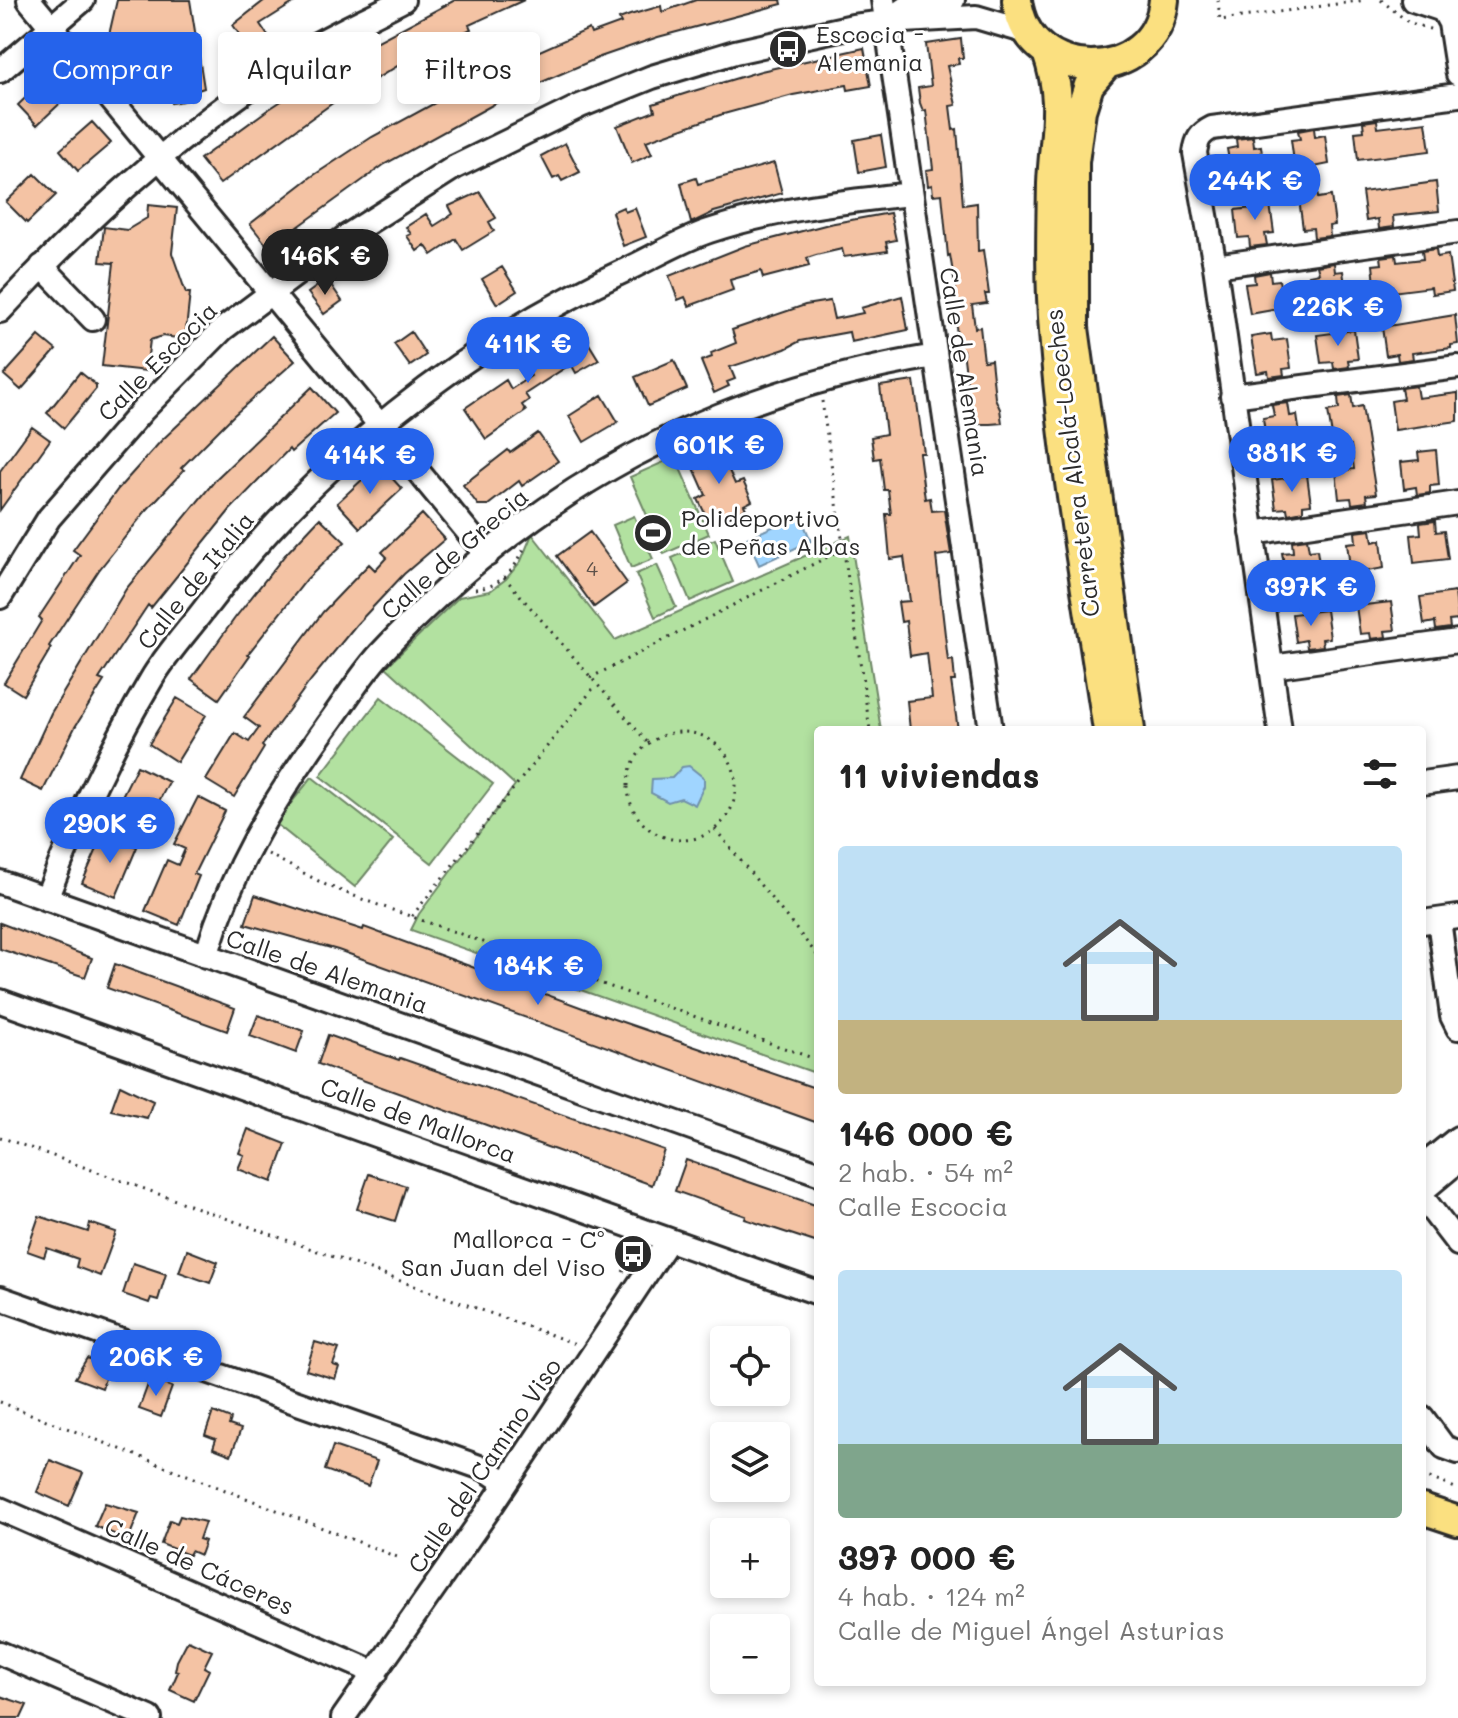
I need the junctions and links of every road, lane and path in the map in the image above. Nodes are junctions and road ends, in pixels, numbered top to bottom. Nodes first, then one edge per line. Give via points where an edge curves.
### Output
1 (29, 0) edge
2 (83, 0) edge
3 (403, 0) edge
4 (953, 0) edge
5 (1017, 0) edge
6 (1218, 0) edge
7 (1366, 0) edge
8 (1381, 0) edge
9 (1413, 0) edge
10 (1356, 1) edge
11 (1166, 3) edge
12 (884, 11) edge
13 (1445, 16) edge
14 (51, 26) junction
15 (1027, 32) junction
16 (1047, 52) junction
17 (1106, 65) junction
18 (0, 71) edge
19 (1458, 74) edge
20 (1458, 95) edge
21 (160, 158) junction
22 (911, 194) junction
23 (1458, 232) edge
24 (42, 266) junction
25 (1215, 266) junction
26 (271, 292) junction
27 (0, 311) edge
28 (93, 319) dead end
29 (935, 356) junction
30 (1458, 367) edge
31 (1232, 396) junction
32 (822, 400) dead end
33 (380, 425) junction
34 (1458, 503) edge
35 (1252, 533) junction
36 (843, 549) junction
37 (487, 555) junction
38 (504, 577) dead end
39 (0, 597) edge
40 (1458, 641) edge
41 (1272, 667) junction
42 (590, 678) junction
43 (596, 685) junction
44 (869, 726) edge
45 (990, 726) edge
46 (1107, 726) edge
47 (1129, 726) edge
48 (1279, 726) edge
49 (648, 743) junction
50 (1458, 778) edge
51 (1426, 782) edge
52 (715, 829) junction
53 (251, 843) junction
54 (0, 882) edge
55 (46, 899) junction
56 (412, 916) junction
57 (1440, 920) edge
58 (814, 951) edge
59 (206, 956) junction
60 (0, 1001) edge
61 (1458, 1028) edge
62 (814, 1059) edge
63 (0, 1137) edge
64 (1458, 1138) edge
65 (1458, 1161) edge
66 (1426, 1164) edge
67 (814, 1172) edge
68 (1426, 1190) edge
69 (1426, 1200) edge
70 (668, 1241) junction
71 (1458, 1244) edge
72 (636, 1247) dead end
73 (621, 1277) dead end
74 (814, 1292) edge
75 (0, 1298) edge
76 (577, 1344) dead end
77 (0, 1402) edge
78 (1426, 1422) edge
79 (1458, 1452) edge
80 (1426, 1477) edge
81 (506, 1483) junction
82 (1458, 1489) edge
83 (0, 1509) edge
84 (1426, 1510) edge
85 (1458, 1521) edge
86 (397, 1557) dead end
87 (0, 1653) edge
88 (376, 1673) junction
89 (150, 1718) edge
90 (343, 1718) edge

1 - 14 street
2 - 14 street
3 - 21 street via 292,59
4 - 12 street, Calle Escocia
5 - 15 main road
6 - 10 path via 1220,20
7 - 10 path
8 - 13 path via 1408,22
9 - 13 street
11 - 17 main road via 1143,45
12 - 15 street, Calle Escocia via 976,17
12 - 22 street, Calle de Alemania
12 - 26 street, Calle Escocia via 853,26 652,77 580,106 455,167
13 - 19 street
14 - 18 street
14 - 21 street
15 - 16 main road
16 - 17 main road via 1065,62
16 - 46 main road, Carretera Alcalá-Loeches via 1059,107 1050,244 1061,412
17 - 47 main road, Carretera Alcalá-Loeches via 1089,85 1074,162 1074,328
20 - 25 street via 1212,128 1201,134 1195,153
21 - 24 street
21 - 26 street
22 - 29 street, Calle de Alemania
22 - 33 street, Calle de Italia via 790,208 706,232 577,292 485,346
23 - 25 street
24 - 27 street
24 - 28 street
25 - 31 street
26 - 33 street
26 - 39 street, Calle Escocia via 223,329 142,411 49,518
29 - 37 street, Calle de Grecia via 792,388 671,434 563,497
29 - 45 street, Calle de Alemania
30 - 31 street
31 - 35 street
32 - 36 path
33 - 37 street
33 - 55 street, Calle de Italia via 244,556 152,678 97,782
34 - 35 street
35 - 41 street
36 - 42 path
36 - 44 path
37 - 53 street, Calle de Grecia via 378,656 278,795
38 - 42 path
40 - 41 street
41 - 48 street
42 - 43 path
43 - 49 path
43 - 56 path
49 - 52 path via 630,768 628,791 634,813 645,827 670,840 695,839
49 - 52 path via 685,731 718,745 728,757 735,798
50 - 51 street
52 - 58 path
53 - 56 path via 326,885
53 - 59 street, Calle de Grecia
54 - 55 street, Calle de Alemania
55 - 59 street, Calle de Alemania
56 - 62 path
57 - 61 street
59 - 67 street, Calle de Alemania
60 - 70 street, Calle de Mallorca
63 - 76 path
64 - 66 street
65 - 68 street
69 - 71 street
70 - 74 street, Calle de Mallorca
70 - 81 street, Calle del Camino Viso
72 - 73 path
75 - 81 street via 485,1469
77 - 86 path
78 - 79 street via 1444,1447
80 - 82 path
81 - 88 street, Calle del Camino Viso
83 - 88 street, Calle de Cáceres
84 - 85 main road
87 - 89 street
88 - 90 street, Calle del Camino Viso

